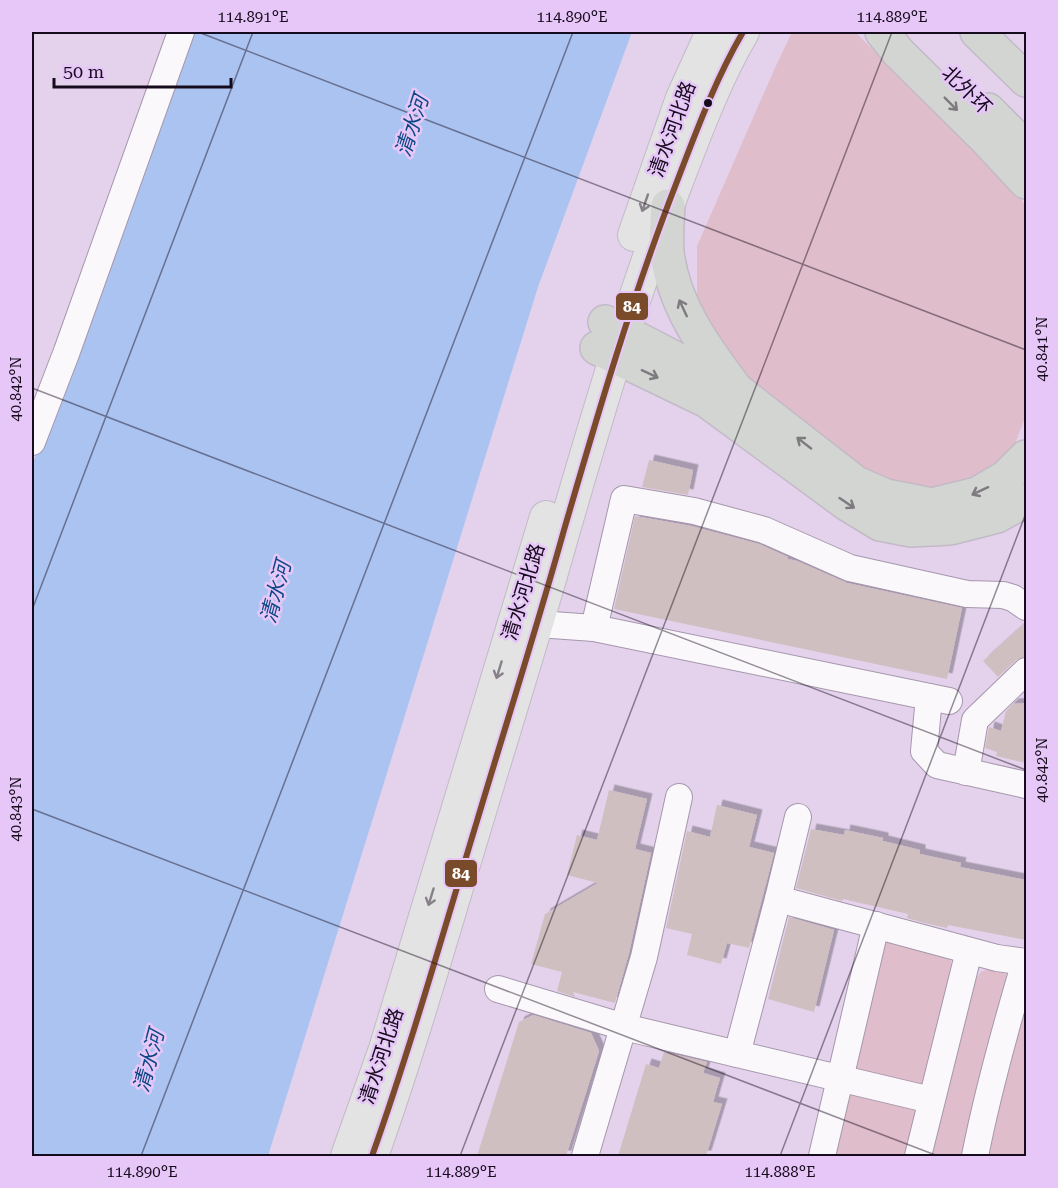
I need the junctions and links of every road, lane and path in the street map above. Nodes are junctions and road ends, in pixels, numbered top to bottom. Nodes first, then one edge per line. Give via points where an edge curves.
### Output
1 (181, 32) edge
2 (712, 32) edge
3 (743, 32) edge
4 (882, 32) edge
5 (908, 32) edge
6 (979, 33) edge
7 (1026, 56) edge
8 (1026, 80) edge
9 (1026, 148) edge
10 (1026, 182) edge
11 (668, 206) junction
12 (610, 340) junction
13 (738, 391) junction
14 (32, 442) edge
15 (1026, 457) edge
16 (1026, 500) edge
17 (1026, 607) edge
18 (538, 624) junction
19 (594, 628) junction
20 (1026, 671) edge
21 (966, 772) junction
22 (1026, 785) edge
23 (680, 797) dead end
24 (798, 817) dead end
25 (778, 899) junction
26 (876, 926) junction
27 (969, 951) junction
28 (1026, 962) edge
29 (498, 989) dead end
30 (624, 1027) junction
31 (737, 1054) junction
32 (840, 1079) junction
33 (931, 1100) junction
34 (347, 1156) edge
35 (372, 1156) edge
36 (585, 1156) edge
37 (822, 1156) edge
38 (918, 1156) edge
39 (975, 1156) edge

1 - 14 street
2 -> 12 main road, 清水河北路 via 682,99
3 - 11 main road, 清水河北路 via 713,90
4 -> 10 highway
5 - 9 highway, 北外环
6 - 7 highway
6 - 8 highway
11 - 12 main road, 清水河北路
13 -> 11 highway via 702,344 679,300 667,252
12 - 13 highway
12 -> 16 highway via 707,400 880,524 911,530 951,528 996,516
12 - 18 main road, 清水河北路
12 -> 34 main road, 清水河北路 via 385,1049
15 -> 13 highway via 1006,477 977,494 932,505 886,496 856,483
17 - 19 street via 1002,595 967,594 850,568 764,530 624,499
18 - 19 street
18 - 35 main road, 清水河北路
19 - 21 street via 939,699 924,751 937,765
20 - 21 street via 975,720
21 - 22 street
23 - 30 street
24 - 25 street
25 - 26 street
25 - 31 street
26 - 27 street
26 - 32 street
27 - 28 street
27 - 33 street
28 - 39 street
29 - 30 street
30 - 31 street
30 - 36 street
31 - 32 street
32 - 33 street
32 - 37 street
33 - 38 street

